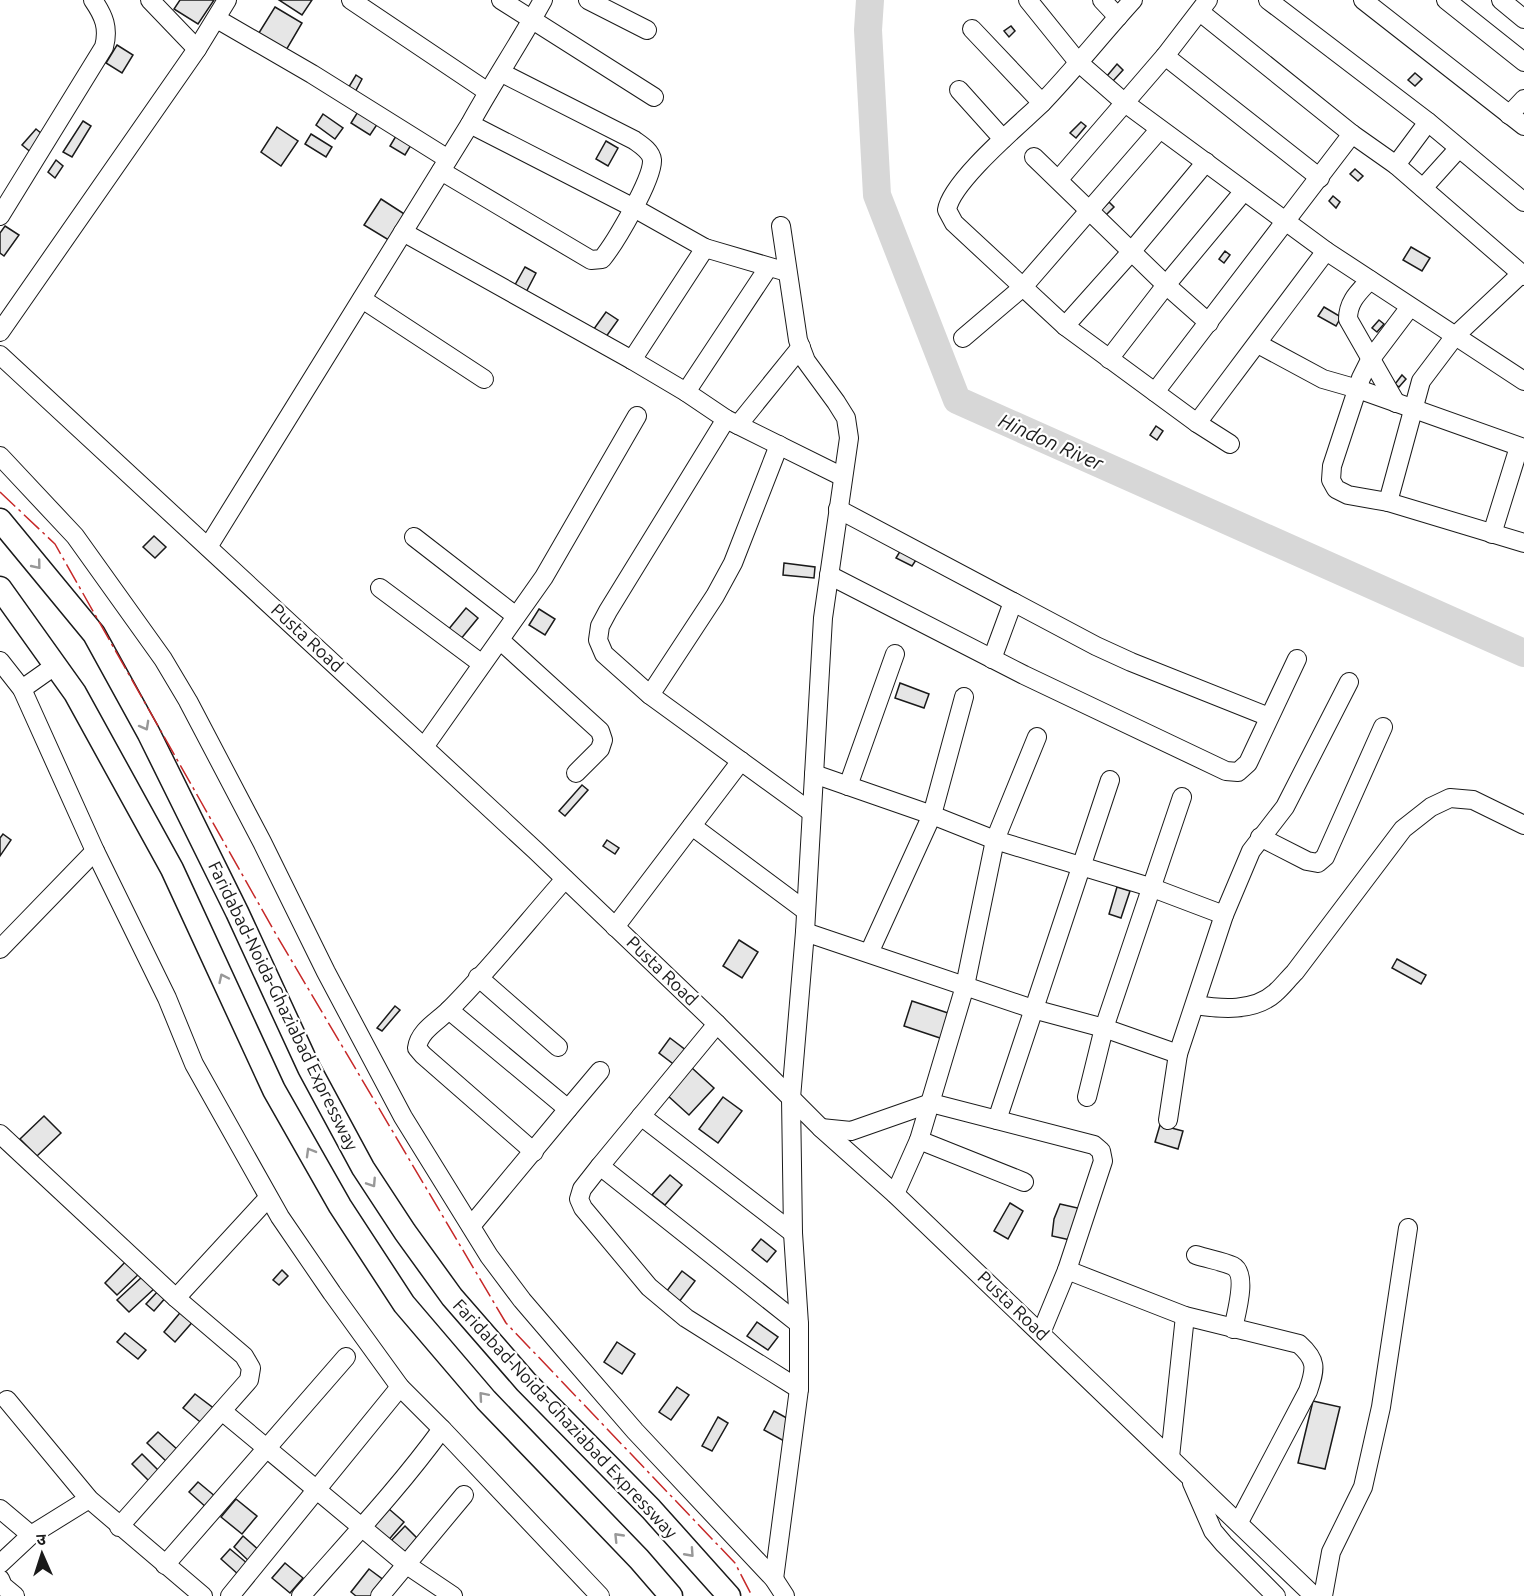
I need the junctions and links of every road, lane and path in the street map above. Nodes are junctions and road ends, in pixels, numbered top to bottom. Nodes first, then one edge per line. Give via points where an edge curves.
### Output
1 (93, 0) edge
2 (150, 0) edge
3 (227, 0) edge
4 (351, 0) edge
5 (501, 0) edge
6 (543, 0) edge
7 (588, 0) edge
8 (1028, 0) edge
9 (1102, 0) edge
10 (1133, 0) edge
11 (1268, 0) edge
12 (1363, 0) edge
13 (1446, 0) edge
14 (1501, 0) edge
15 (1204, 6) edge
16 (1118, 17) junction
17 (218, 19) junction
18 (533, 19) junction
19 (1524, 19) edge
20 (972, 29) dead end
21 (647, 30) dead end
22 (197, 49) junction
23 (1165, 56) junction
24 (1078, 62) junction
25 (1524, 62) edge
26 (502, 73) junction
27 (959, 90) dead end
28 (488, 92) junction
29 (654, 97) dead end
30 (1524, 99) edge
31 (1042, 103) junction
32 (1125, 104) junction
33 (1517, 121) edge
34 (1428, 122) junction
35 (470, 124) junction
36 (1159, 130) junction
37 (1352, 134) junction
38 (1004, 139) junction
39 (1459, 148) junction
40 (1034, 157) dead end
41 (1206, 162) junction
42 (445, 165) junction
43 (1396, 165) junction
44 (1320, 178) junction
45 (1059, 179) junction
46 (1423, 188) junction
47 (1244, 191) junction
48 (1524, 202) edge
49 (633, 208) junction
50 (1088, 211) junction
51 (0, 216) edge
52 (1286, 223) junction
53 (781, 226) dead end
54 (403, 232) junction
55 (705, 248) junction
56 (1326, 251) junction
57 (1131, 252) junction
58 (768, 268) junction
59 (787, 272) junction
60 (1523, 275) edge
61 (1370, 280) junction
62 (1166, 285) junction
63 (1023, 287) junction
64 (362, 298) junction
65 (1410, 307) junction
66 (1209, 323) junction
67 (1065, 326) junction
68 (0, 332) edge
69 (1455, 336) junction
70 (963, 338) dead end
71 (1257, 344) junction
72 (801, 347) junction
73 (0, 355) edge
74 (1109, 359) junction
75 (632, 360) junction
76 (1371, 360) junction
77 (484, 379) dead end
78 (1524, 381) edge
79 (1358, 389) junction
80 (686, 392) junction
81 (1155, 392) junction
82 (1396, 403) junction
83 (1414, 410) junction
84 (637, 416) dead end
85 (732, 422) junction
86 (1197, 423) junction
87 (1230, 444) dead end
88 (779, 445) junction
89 (1521, 448) edge
90 (0, 456) edge
91 (843, 477) junction
92 (1388, 502) junction
93 (838, 509) junction
94 (0, 520) edge
95 (1492, 534) junction
96 (414, 537) dead end
97 (1524, 543) edge
98 (208, 547) junction
99 (829, 575) junction
100 (0, 588) edge
101 (380, 588) dead end
102 (1013, 602) junction
103 (516, 616) junction
104 (501, 641) junction
105 (896, 654) dead end
106 (1297, 658) dead end
107 (992, 659) junction
108 (0, 662) edge
109 (482, 664) junction
110 (56, 665) junction
111 (1349, 682) dead end
112 (22, 689) junction
113 (650, 695) junction
114 (964, 697) dead end
115 (1269, 717) junction
116 (1383, 727) dead end
117 (1037, 737) dead end
118 (424, 747) junction
119 (741, 761) junction
120 (576, 773) dead end
121 (814, 774) junction
122 (1110, 780) dead end
123 (848, 786) junction
124 (1182, 797) dead end
125 (811, 812) junction
126 (932, 815) junction
127 (1524, 825) edge
128 (692, 826) junction
129 (1260, 837) junction
130 (995, 840) junction
131 (95, 851) junction
132 (1080, 867) junction
133 (565, 879) junction
134 (1150, 887) junction
135 (806, 911) junction
136 (1224, 915) junction
137 (615, 927) junction
138 (805, 932) junction
139 (0, 949) edge
140 (868, 953) junction
141 (478, 977) junction
142 (966, 986) junction
143 (1195, 1005) junction
144 (1033, 1009) junction
145 (449, 1010) junction
146 (717, 1024) junction
147 (1104, 1028) junction
148 (558, 1047) dead end
149 (1178, 1054) junction
150 (600, 1071) dead end
151 (1086, 1097) dead end
152 (791, 1098) junction
153 (931, 1103) junction
154 (568, 1109) junction
155 (641, 1116) junction
156 (998, 1120) junction
157 (1168, 1120) dead end
158 (820, 1128) junction
159 (0, 1134) edge
160 (919, 1140) junction
161 (534, 1152) junction
162 (600, 1166) junction
163 (1024, 1182) dead end
164 (895, 1194) junction
165 (268, 1198) junction
166 (471, 1226) junction
167 (1408, 1228) dead end
168 (793, 1233) junction
169 (1196, 1256) dead end
170 (1068, 1270) junction
171 (176, 1298) junction
172 (1185, 1316) junction
173 (799, 1324) junction
174 (1233, 1329) junction
175 (1041, 1334) junction
176 (346, 1357) dead end
177 (400, 1387) junction
178 (799, 1389) junction
179 (7, 1400) dead end
180 (222, 1411) junction
181 (442, 1429) junction
182 (267, 1448) junction
183 (1170, 1457) junction
184 (1190, 1475) junction
185 (317, 1490) junction
186 (464, 1495) dead end
187 (89, 1499) junction
188 (0, 1509) edge
189 (1239, 1522) junction
190 (119, 1527) junction
191 (363, 1527) junction
192 (31, 1535) junction
193 (0, 1564) edge
194 (165, 1565) junction
195 (407, 1565) junction
196 (0, 1579) edge
197 (774, 1580) junction
198 (197, 1594) edge
199 (15, 1596) edge
200 (230, 1596) edge
201 (301, 1596) edge
202 (380, 1596) edge
203 (453, 1596) edge
204 (600, 1596) edge
205 (671, 1596) edge
206 (729, 1596) edge
207 (785, 1596) edge
208 (1276, 1596) edge
209 (1314, 1596) edge
210 (1323, 1596) edge

1 - 51 street via 106,23 104,47
2 - 22 street
3 - 17 street
4 - 28 street
5 - 18 street
6 - 18 street
7 - 21 street
8 - 24 street
9 - 16 street
10 - 16 street
11 - 34 street
12 - 33 street
13 - 25 street
14 - 19 street
15 - 23 street
15 - 37 street
16 - 24 street
17 - 22 street
17 - 42 street via 312,74
18 - 26 street
18 - 29 street
20 - 31 street
22 - 68 street
23 - 32 street
23 - 44 street
24 - 31 street
24 - 32 street
26 - 28 street
26 - 49 street via 645,148 652,157 651,168
27 - 38 street
28 - 35 street
30 - 33 street
31 - 38 street
32 - 36 street
32 - 45 street
34 - 39 street
34 - 43 street
35 - 42 street
35 - 49 street
36 - 41 street
36 - 50 street
37 - 43 street
37 - 44 street
38 - 63 street via 951,196 947,210 954,223
39 - 46 street
39 - 48 street
40 - 45 street
41 - 47 street
41 - 57 street
42 - 49 street via 591,260 602,259
42 - 54 street
43 - 46 street
44 - 52 street
45 - 50 street
46 - 60 street
47 - 52 street
47 - 62 street
49 - 55 street
50 - 57 street
50 - 63 street
52 - 56 street
52 - 66 street
53 - 59 street
54 - 64 street
54 - 75 street
55 - 58 street
55 - 75 street
56 - 61 street
56 - 71 street
57 - 62 street
57 - 67 street
58 - 59 street
58 - 80 street
59 - 72 street
60 - 69 street
61 - 65 street
61 - 76 street via 1352,300 1348,319
62 - 66 street
62 - 74 street
63 - 67 street
63 - 70 street
64 - 77 street
64 - 98 street
65 - 69 street
65 - 76 street
66 - 81 street
67 - 74 street
69 - 78 street
69 - 83 street via 1421,381
71 - 79 street via 1323,379
71 - 86 street
72 - 85 street
72 - 91 street via 806,361 846,418 849,438
73 - 98 street, Pusta Road
74 - 81 street
75 - 80 street
76 - 79 street
76 - 82 street
79 - 82 street
79 - 92 street via 1332,466 1331,480 1336,489 1348,495
80 - 85 street
81 - 86 street
82 - 83 street
83 - 89 street
83 - 92 street
84 - 103 street via 544,577
85 - 88 street
85 - 113 street via 600,626 598,640 604,654
86 - 87 street
88 - 91 street
88 - 113 street via 733,563
89 - 95 street
90 - 166 street via 75,536 163,659 403,1117
91 - 93 street
92 - 95 street
93 - 99 street
93 - 102 street
94 -> 206 main road, Faridabad-Noida-Ghaziabad Expressway via 94,634 149,734 309,1068 363,1168 405,1232 452,1297 526,1382 651,1509
95 - 97 street
96 - 103 street
98 - 118 street, Pusta Road
99 - 107 street
99 - 121 street
100 - 110 main road
101 - 109 street
102 - 107 street
102 - 115 street via 1131,662
103 - 104 street
104 - 109 street
104 - 120 street via 600,731 600,749
105 - 123 street
106 - 115 street
107 - 115 street via 1226,771 1238,772 1248,763
108 - 112 street
109 - 118 street
110 - 112 street
205 -> 110 main road via 486,1400 398,1294 340,1206 274,1090 172,869
111 - 129 street via 1290,798
112 - 131 street
113 - 119 street
114 - 126 street
116 - 129 street via 1325,857 1318,863 1307,861
117 - 130 street
118 - 133 street, Pusta Road
119 - 125 street
119 - 128 street
121 - 123 street
121 - 125 street
122 - 132 street
123 - 126 street
124 - 134 street
125 - 135 street
126 - 130 street
126 - 140 street
127 - 143 street via 1473,800 1450,798 1431,807 1403,829 1274,994 1258,1004 1222,1010
128 - 135 street
128 - 137 street
129 - 136 street
130 - 132 street
130 - 142 street
131 - 139 street
131 - 165 street via 167,998 194,1064
132 - 134 street
132 - 144 street
133 - 137 street, Pusta Road
133 - 141 street
134 - 136 street
134 - 147 street
135 - 138 street
136 - 143 street
137 - 146 street, Pusta Road
138 - 140 street
138 - 152 street
140 - 142 street
141 - 145 street
141 - 148 street
142 - 144 street
142 - 153 street
143 - 149 street
144 - 147 street
144 - 156 street
145 - 154 street
145 - 161 street via 423,1034 417,1048
146 - 152 street, Pusta Road
146 - 155 street
147 - 149 street
147 - 151 street
149 - 157 street
150 - 154 street
152 - 158 street, Pusta Road
152 - 168 street
153 - 156 street
153 - 158 street via 851,1131
153 - 160 street
154 - 161 street
155 - 162 street
155 - 168 street
156 - 170 street via 1094,1144 1101,1151 1102,1161
158 - 164 street, Pusta Road
159 - 171 street
160 - 163 street
160 - 164 street
161 - 166 street
162 - 173 street
162 - 178 street via 582,1189 579,1198 583,1208 649,1287 686,1318
164 - 175 street, Pusta Road
165 - 171 street
165 - 177 street
166 - 197 street via 522,1300
167 - 210 street via 1381,1407 1363,1487 1331,1552
168 - 173 street
169 - 174 street via 1233,1266 1239,1272
170 - 172 street
170 - 175 street
171 - 180 street via 244,1356 251,1368 249,1380
172 - 174 street
172 - 183 street
173 - 178 street
174 - 189 street via 1299,1344 1311,1355 1315,1372
175 - 183 street, Pusta Road
176 - 182 street
177 - 181 street
177 - 185 street
178 - 197 street
179 - 187 street
180 - 182 street
180 - 190 street
181 - 191 street
181 - 204 street
182 - 185 street
182 - 194 street
183 - 184 street, Pusta Road
184 - 189 street, Pusta Road
184 - 208 street via 1213,1531
185 - 191 street
185 - 200 street
186 - 195 street
187 - 190 street
187 - 192 street
188 - 192 street
189 - 209 street, Pusta Road
190 - 194 street
191 - 195 street
191 - 201 street
192 - 193 street
194 - 198 street
195 - 202 street
195 - 203 street
196 - 199 street
197 - 207 street

